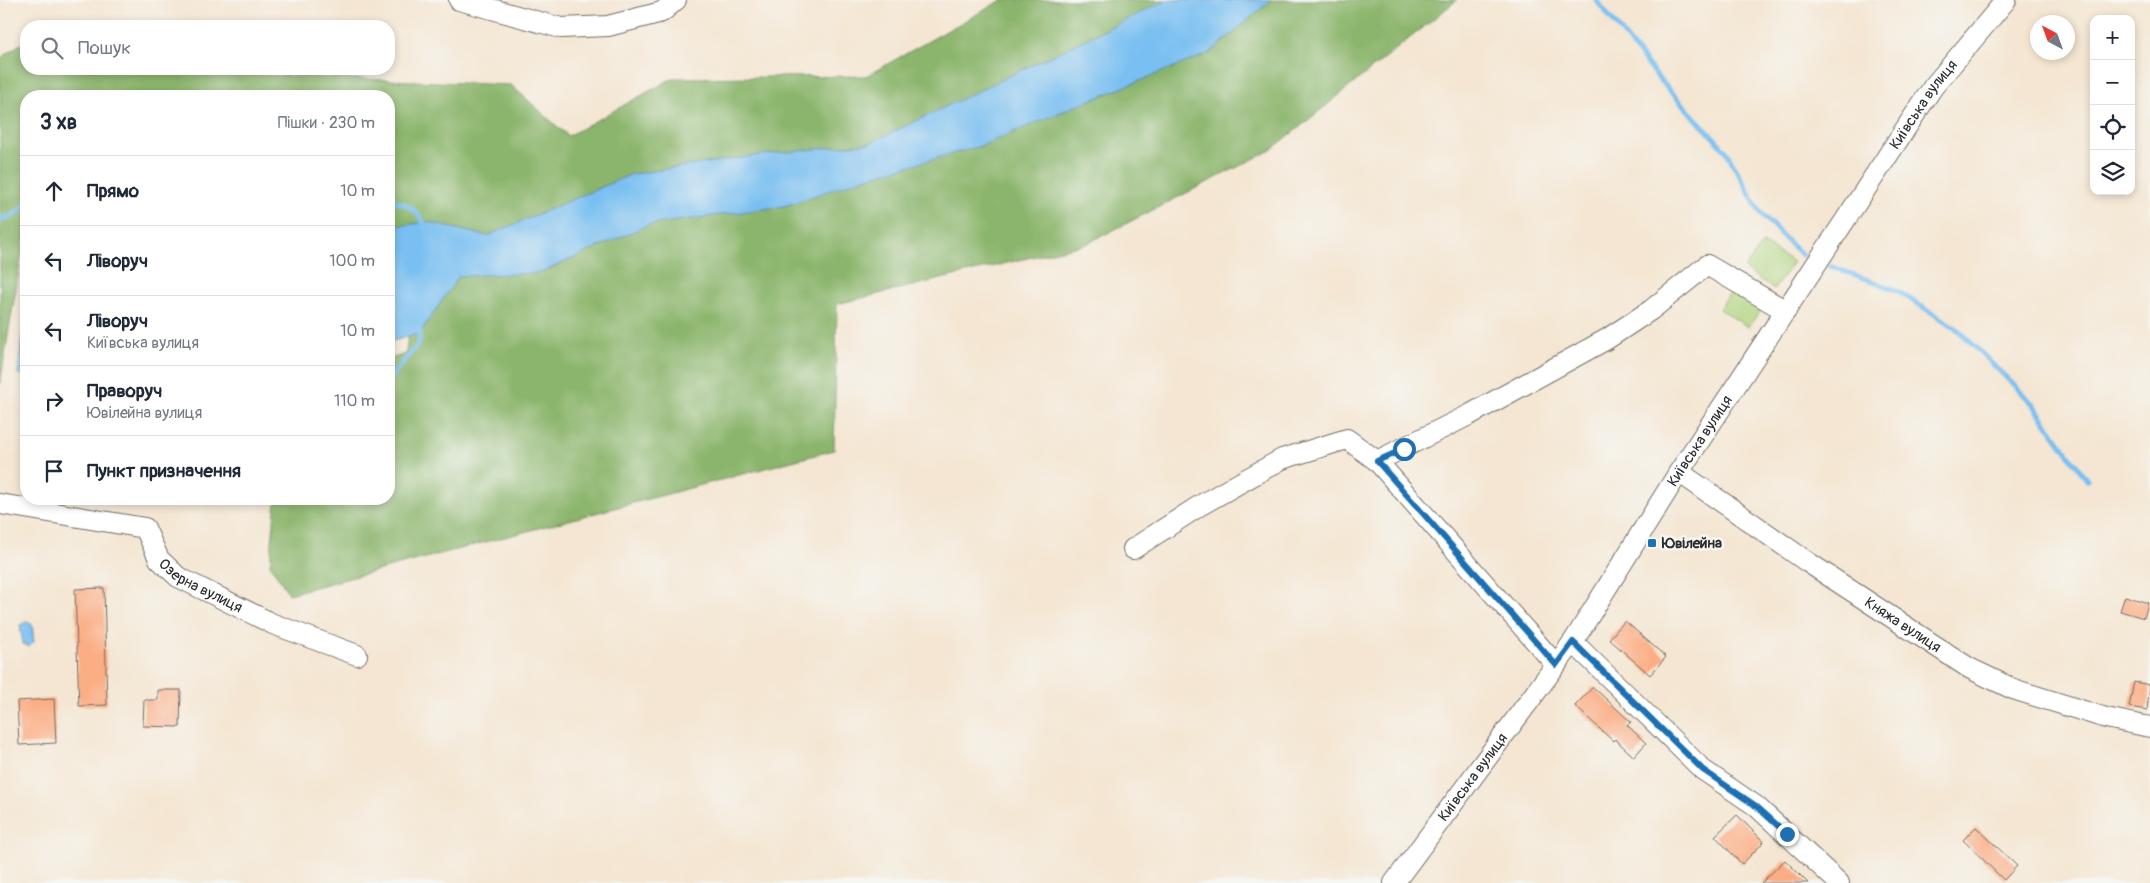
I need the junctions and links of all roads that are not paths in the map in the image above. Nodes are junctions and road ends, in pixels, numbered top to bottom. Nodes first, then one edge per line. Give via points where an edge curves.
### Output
1 (459, 0) edge
2 (676, 0) edge
3 (2006, 0) edge
4 (1786, 312) junction
5 (1377, 461) junction
6 (1679, 472) junction
7 (0, 504) edge
8 (1133, 549) dead end
9 (1573, 642) junction
10 (357, 655) dead end
11 (1556, 665) junction
12 (2150, 727) edge
13 (1394, 883) edge
14 (1839, 883) edge

1 - 2 street via 561,28 608,26 662,12
3 - 4 street, Київська вулиця via 1933,87
4 - 5 street via 1707,265 1650,310 1607,338 1471,414
4 - 6 street, Київська вулиця
5 - 8 street via 1347,439 1282,459 1199,506
5 - 11 street
6 - 9 street, Київська вулиця
6 - 12 street, Княжа вулиця via 1806,561 1969,668 2013,688 2106,718
7 - 10 street, Озерна вулиця via 145,528 159,559 178,577 273,624
9 - 11 street, Київська вулиця
9 - 14 street via 1703,770 1756,806
11 - 13 street, Київська вулиця

